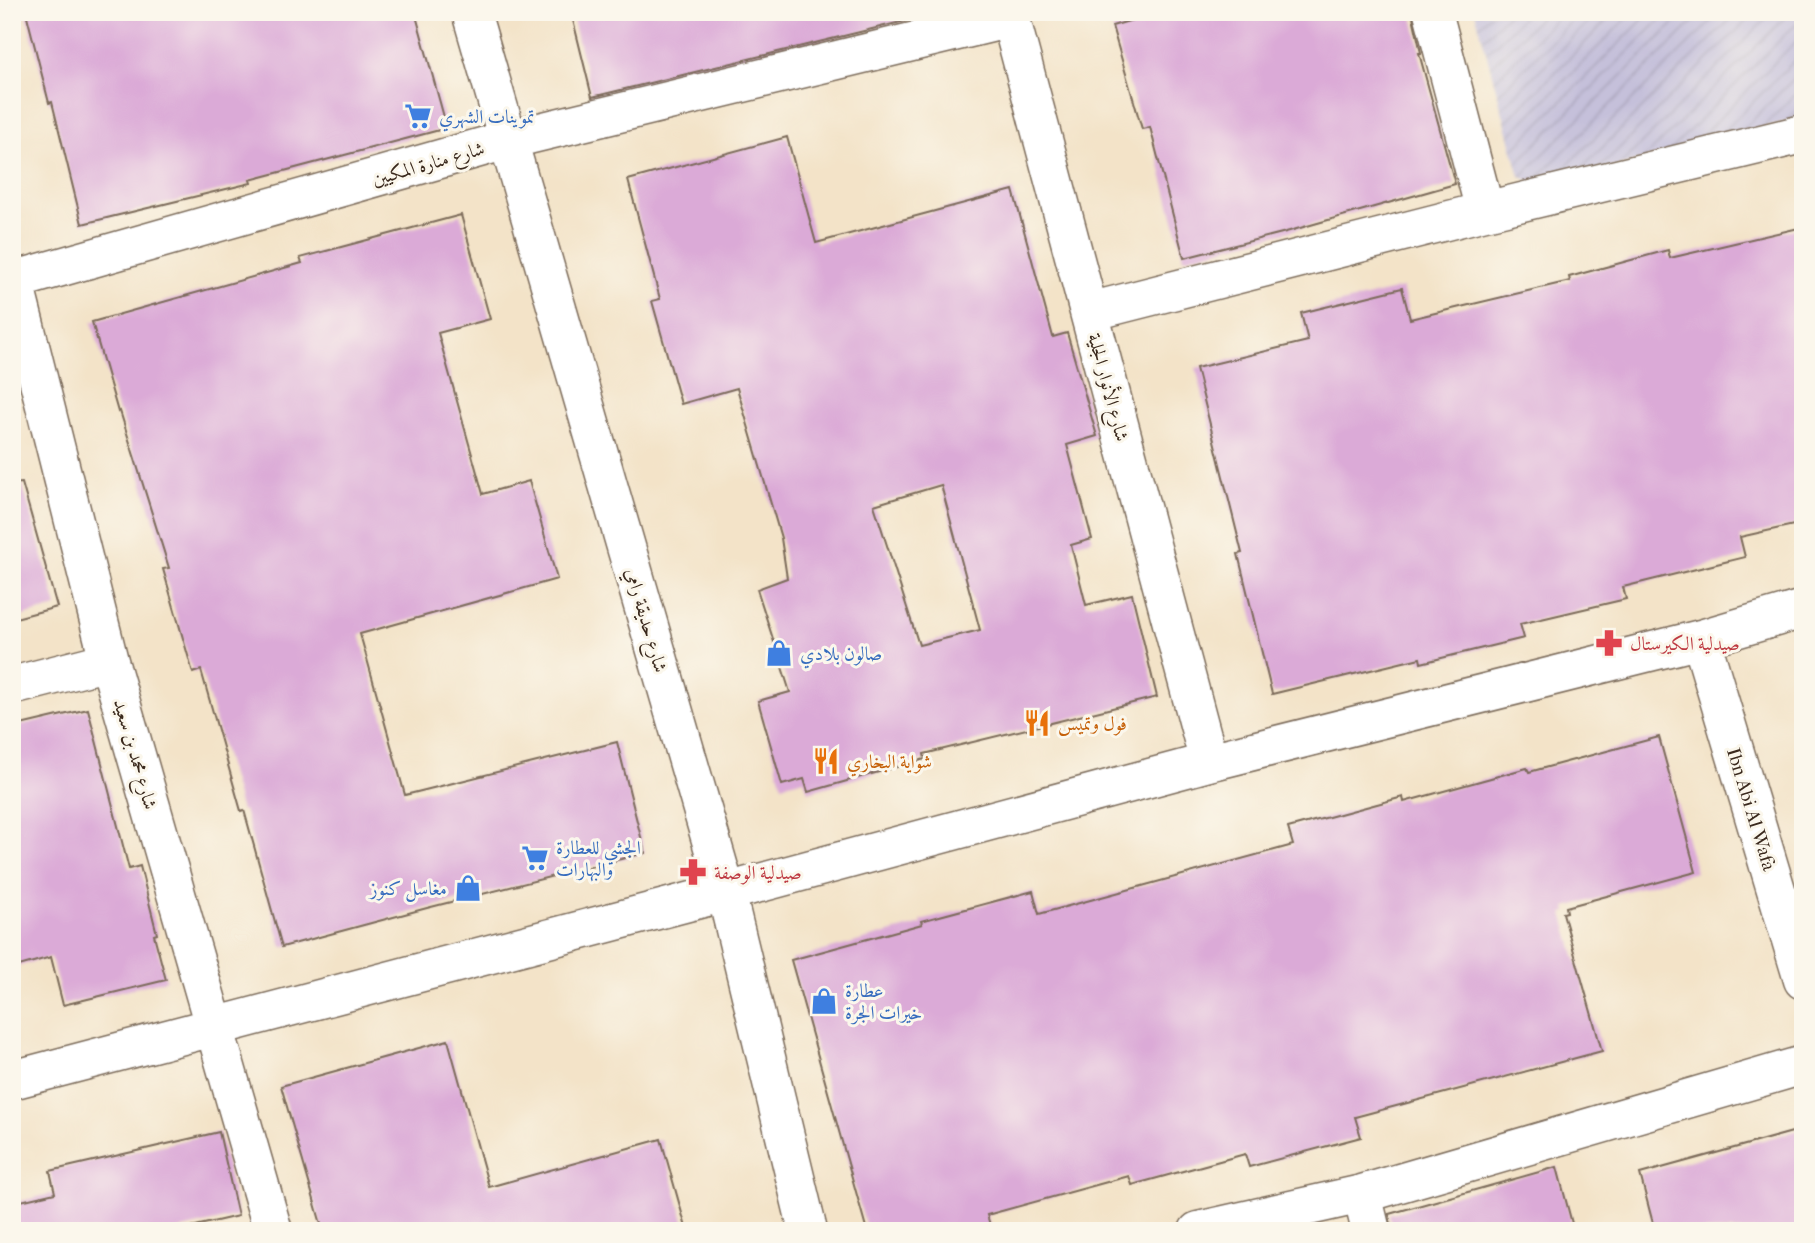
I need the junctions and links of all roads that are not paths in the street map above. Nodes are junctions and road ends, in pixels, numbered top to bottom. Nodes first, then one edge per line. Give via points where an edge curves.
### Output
1 (471, 12) edge
2 (1433, 12) edge
3 (1010, 15) edge
4 (1803, 134) edge
5 (507, 140) junction
6 (1485, 211) junction
7 (13, 278) edge
8 (1089, 312) junction
9 (1803, 609) edge
10 (1701, 639) junction
11 (109, 661) junction
12 (12, 686) edge
13 (1209, 762) junction
14 (726, 892) junction
15 (1803, 980) edge
16 (214, 1028) junction
17 (1803, 1065) edge
18 (12, 1080) edge
19 (1362, 1194) junction
20 (273, 1231) edge
21 (808, 1231) edge
22 (1198, 1231) edge
23 (1371, 1231) edge

1 - 5 street, شارع حديقة رامي
2 - 6 street
3 - 5 street, شارع منارة المكيين
3 - 8 street, شارع الأنوار الجلية
4 - 6 street
5 - 7 street, شارع منارة المكيين
5 - 14 street, شارع حديقة رامي
6 - 8 street
7 - 11 street, شارع محمد بن سعيد
8 - 13 street, شارع الأنوار الجلية
9 - 10 street
10 - 13 street
10 - 15 street, Ibn Abi Al Wafa
11 - 12 street
11 - 16 street, شارع محمد بن سعيد
13 - 14 street
14 - 16 street
14 - 21 street, شارع حديقة رامي
16 - 18 street
16 - 20 street, شارع محمد بن سعيد
17 - 19 street
19 - 22 street
19 - 23 street

